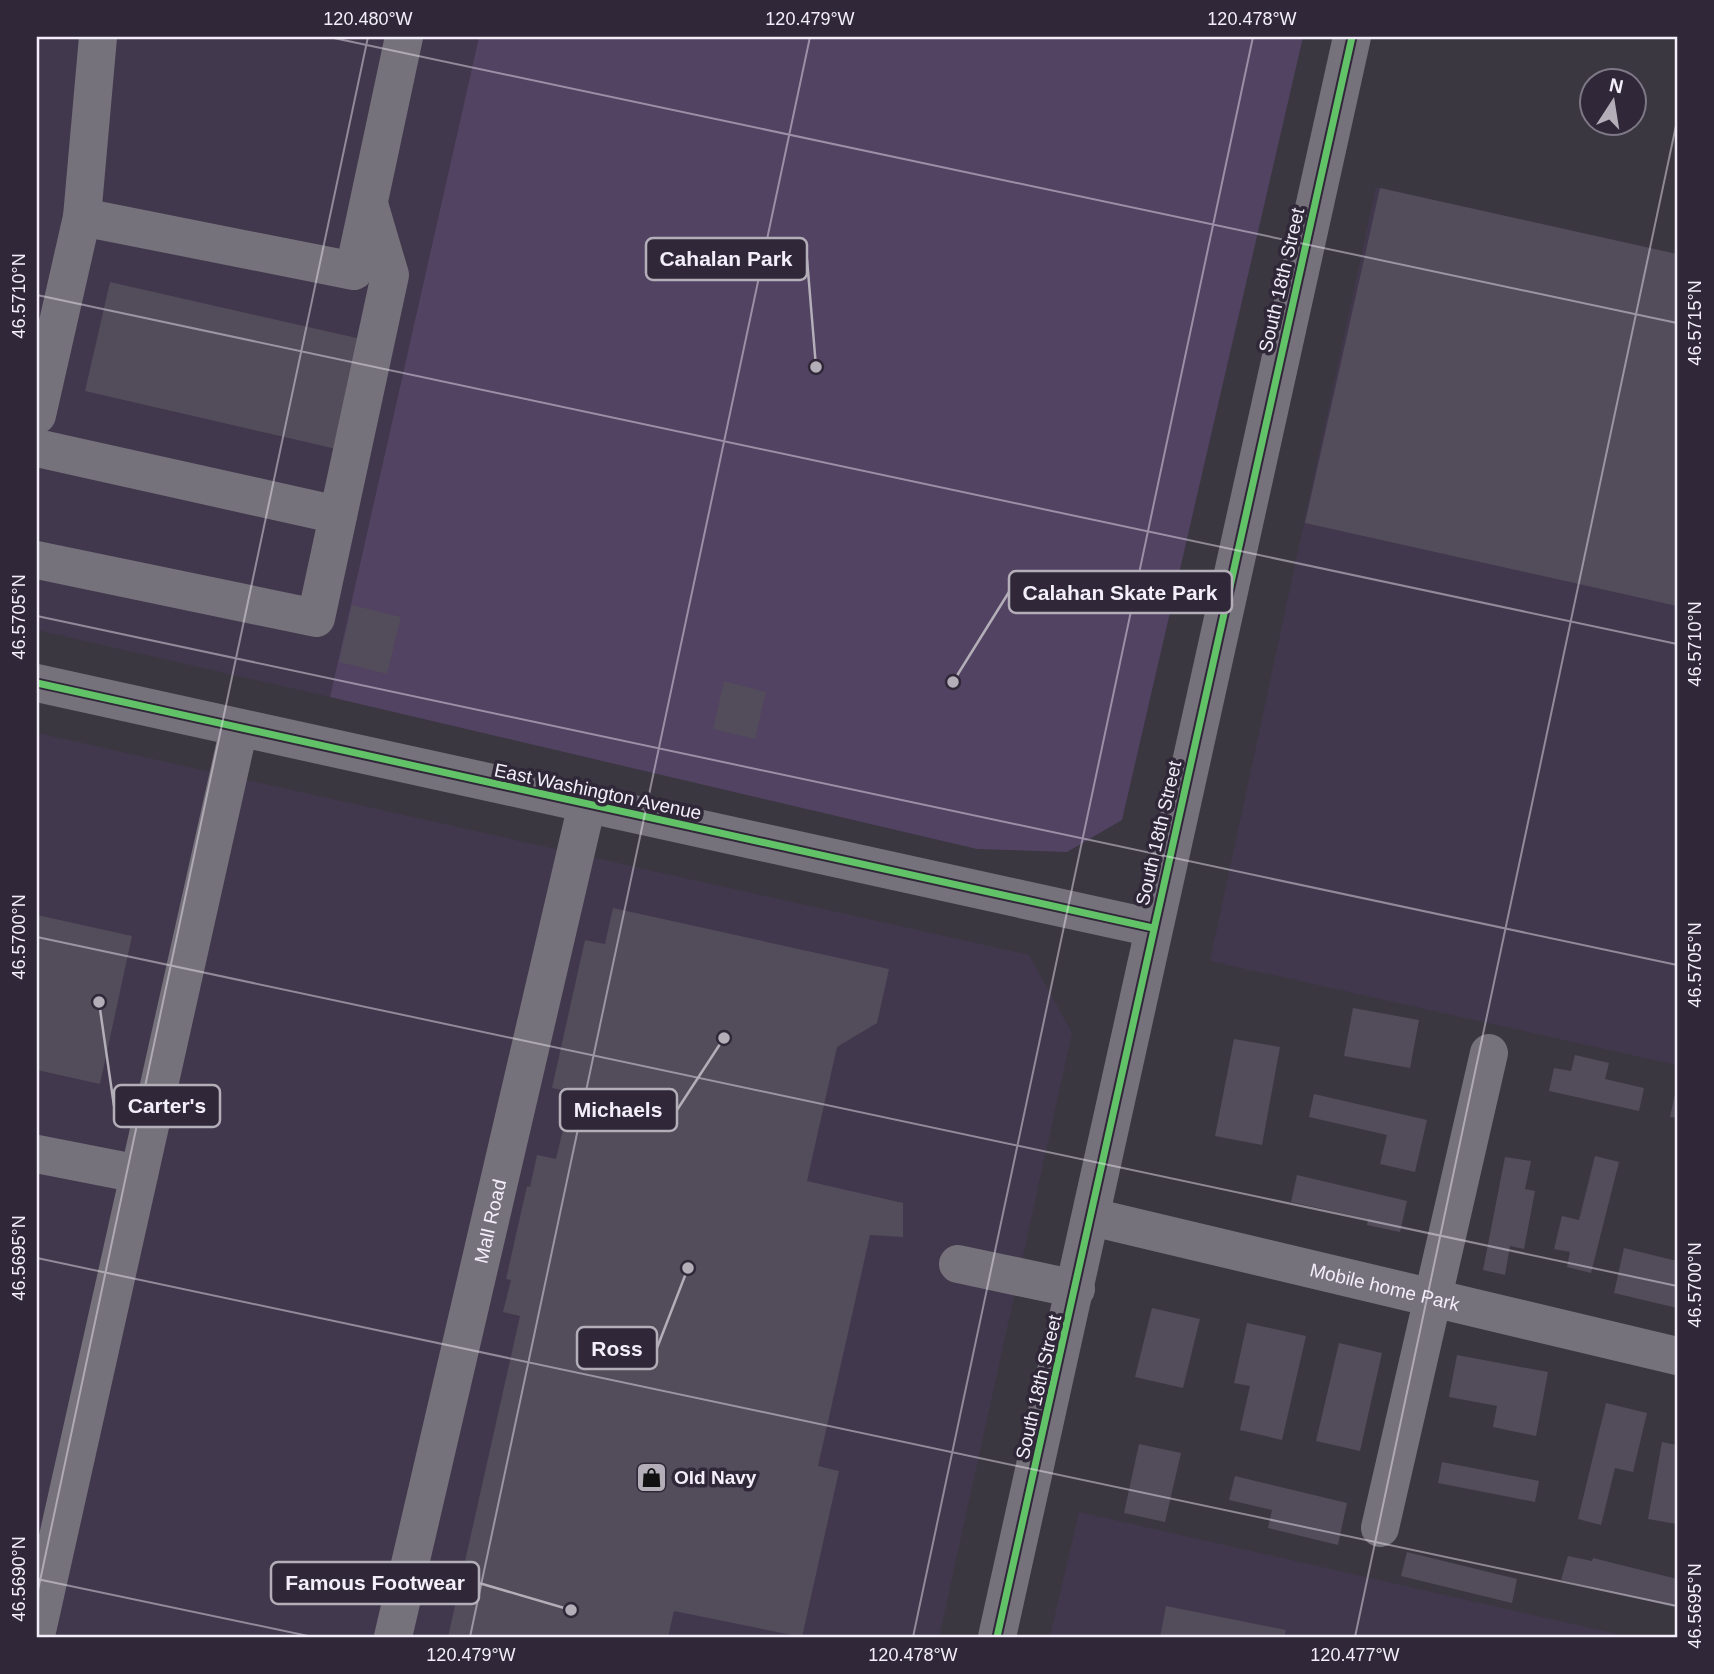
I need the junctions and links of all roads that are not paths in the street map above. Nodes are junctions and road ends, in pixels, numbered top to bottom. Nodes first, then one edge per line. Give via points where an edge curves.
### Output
1 (98, 37) edge
2 (404, 37) edge
3 (1352, 37) edge
4 (369, 204) junction
5 (82, 217) junction
6 (37, 415) edge
7 (37, 448) edge
8 (338, 515) junction
9 (37, 560) edge
10 (37, 683) edge
11 (239, 728) junction
12 (587, 804) junction
13 (1153, 929) junction
14 (1489, 1053) dead end
15 (37, 1154) edge
16 (139, 1174) junction
17 (1092, 1217) junction
18 (958, 1264) dead end
19 (1076, 1289) junction
20 (1433, 1298) junction
21 (1677, 1356) edge
22 (1380, 1528) dead end
23 (37, 1631) edge
24 (393, 1637) edge
25 (997, 1637) edge

1 - 5 street
2 - 4 street
3 - 13 street, South 18th Street
4 - 5 street via 354,271
4 - 8 street via 390,275
5 - 6 street
7 - 8 street
8 - 9 street via 316,618
10 - 11 street, East Washington Avenue
11 - 12 street, East Washington Avenue
11 - 16 street
12 - 13 street, East Washington Avenue
12 - 24 street, Mall Road
13 - 17 street, South 18th Street
14 - 20 street
15 - 16 street
16 - 23 street
17 - 19 street, South 18th Street
17 - 20 street, Mobile home Park
18 - 19 street
19 - 25 street, South 18th Street
20 - 21 street, Mobile home Park
20 - 22 street

